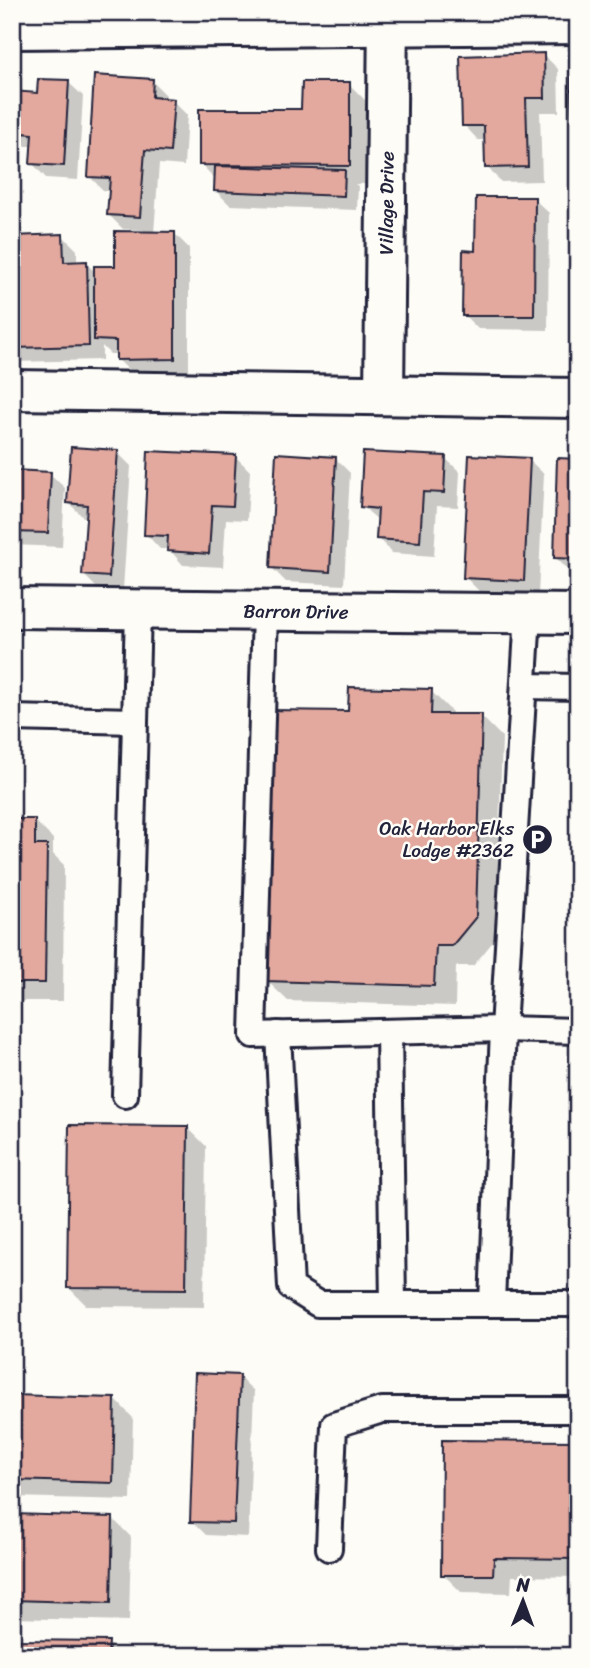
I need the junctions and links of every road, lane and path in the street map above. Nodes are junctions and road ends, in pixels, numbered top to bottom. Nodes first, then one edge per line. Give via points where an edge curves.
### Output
1 (388, 20) edge
2 (578, 24) edge
3 (12, 29) edge
4 (12, 390) edge
5 (384, 394) junction
6 (578, 398) edge
7 (12, 608) edge
8 (138, 610) junction
9 (265, 611) junction
10 (528, 614) junction
11 (578, 614) edge
12 (525, 687) junction
13 (578, 687) edge
14 (12, 718) edge
15 (135, 720) junction
16 (503, 1029) junction
17 (578, 1031) edge
18 (389, 1032) junction
19 (278, 1034) junction
20 (125, 1096) dead end
21 (492, 1303) junction
22 (393, 1304) junction
23 (578, 1304) edge
24 (578, 1410) edge
25 (328, 1548) dead end

1 - 2 street
1 - 3 street
1 - 5 street, Village Drive
4 - 5 street
5 - 6 street
7 - 8 street, Barron Drive
8 - 9 street, Barron Drive
8 - 15 lane
9 - 10 street, Barron Drive
9 - 19 lane via 253,1035
10 - 11 street, Barron Drive
10 - 12 lane
12 - 13 lane
12 - 16 lane
14 - 15 lane
15 - 20 lane
16 - 17 lane
16 - 18 lane
16 - 21 lane
18 - 19 lane
18 - 22 lane
19 - 22 lane via 291,1287 318,1304
21 - 22 lane
21 - 23 lane
24 - 25 lane via 382,1410 334,1425

